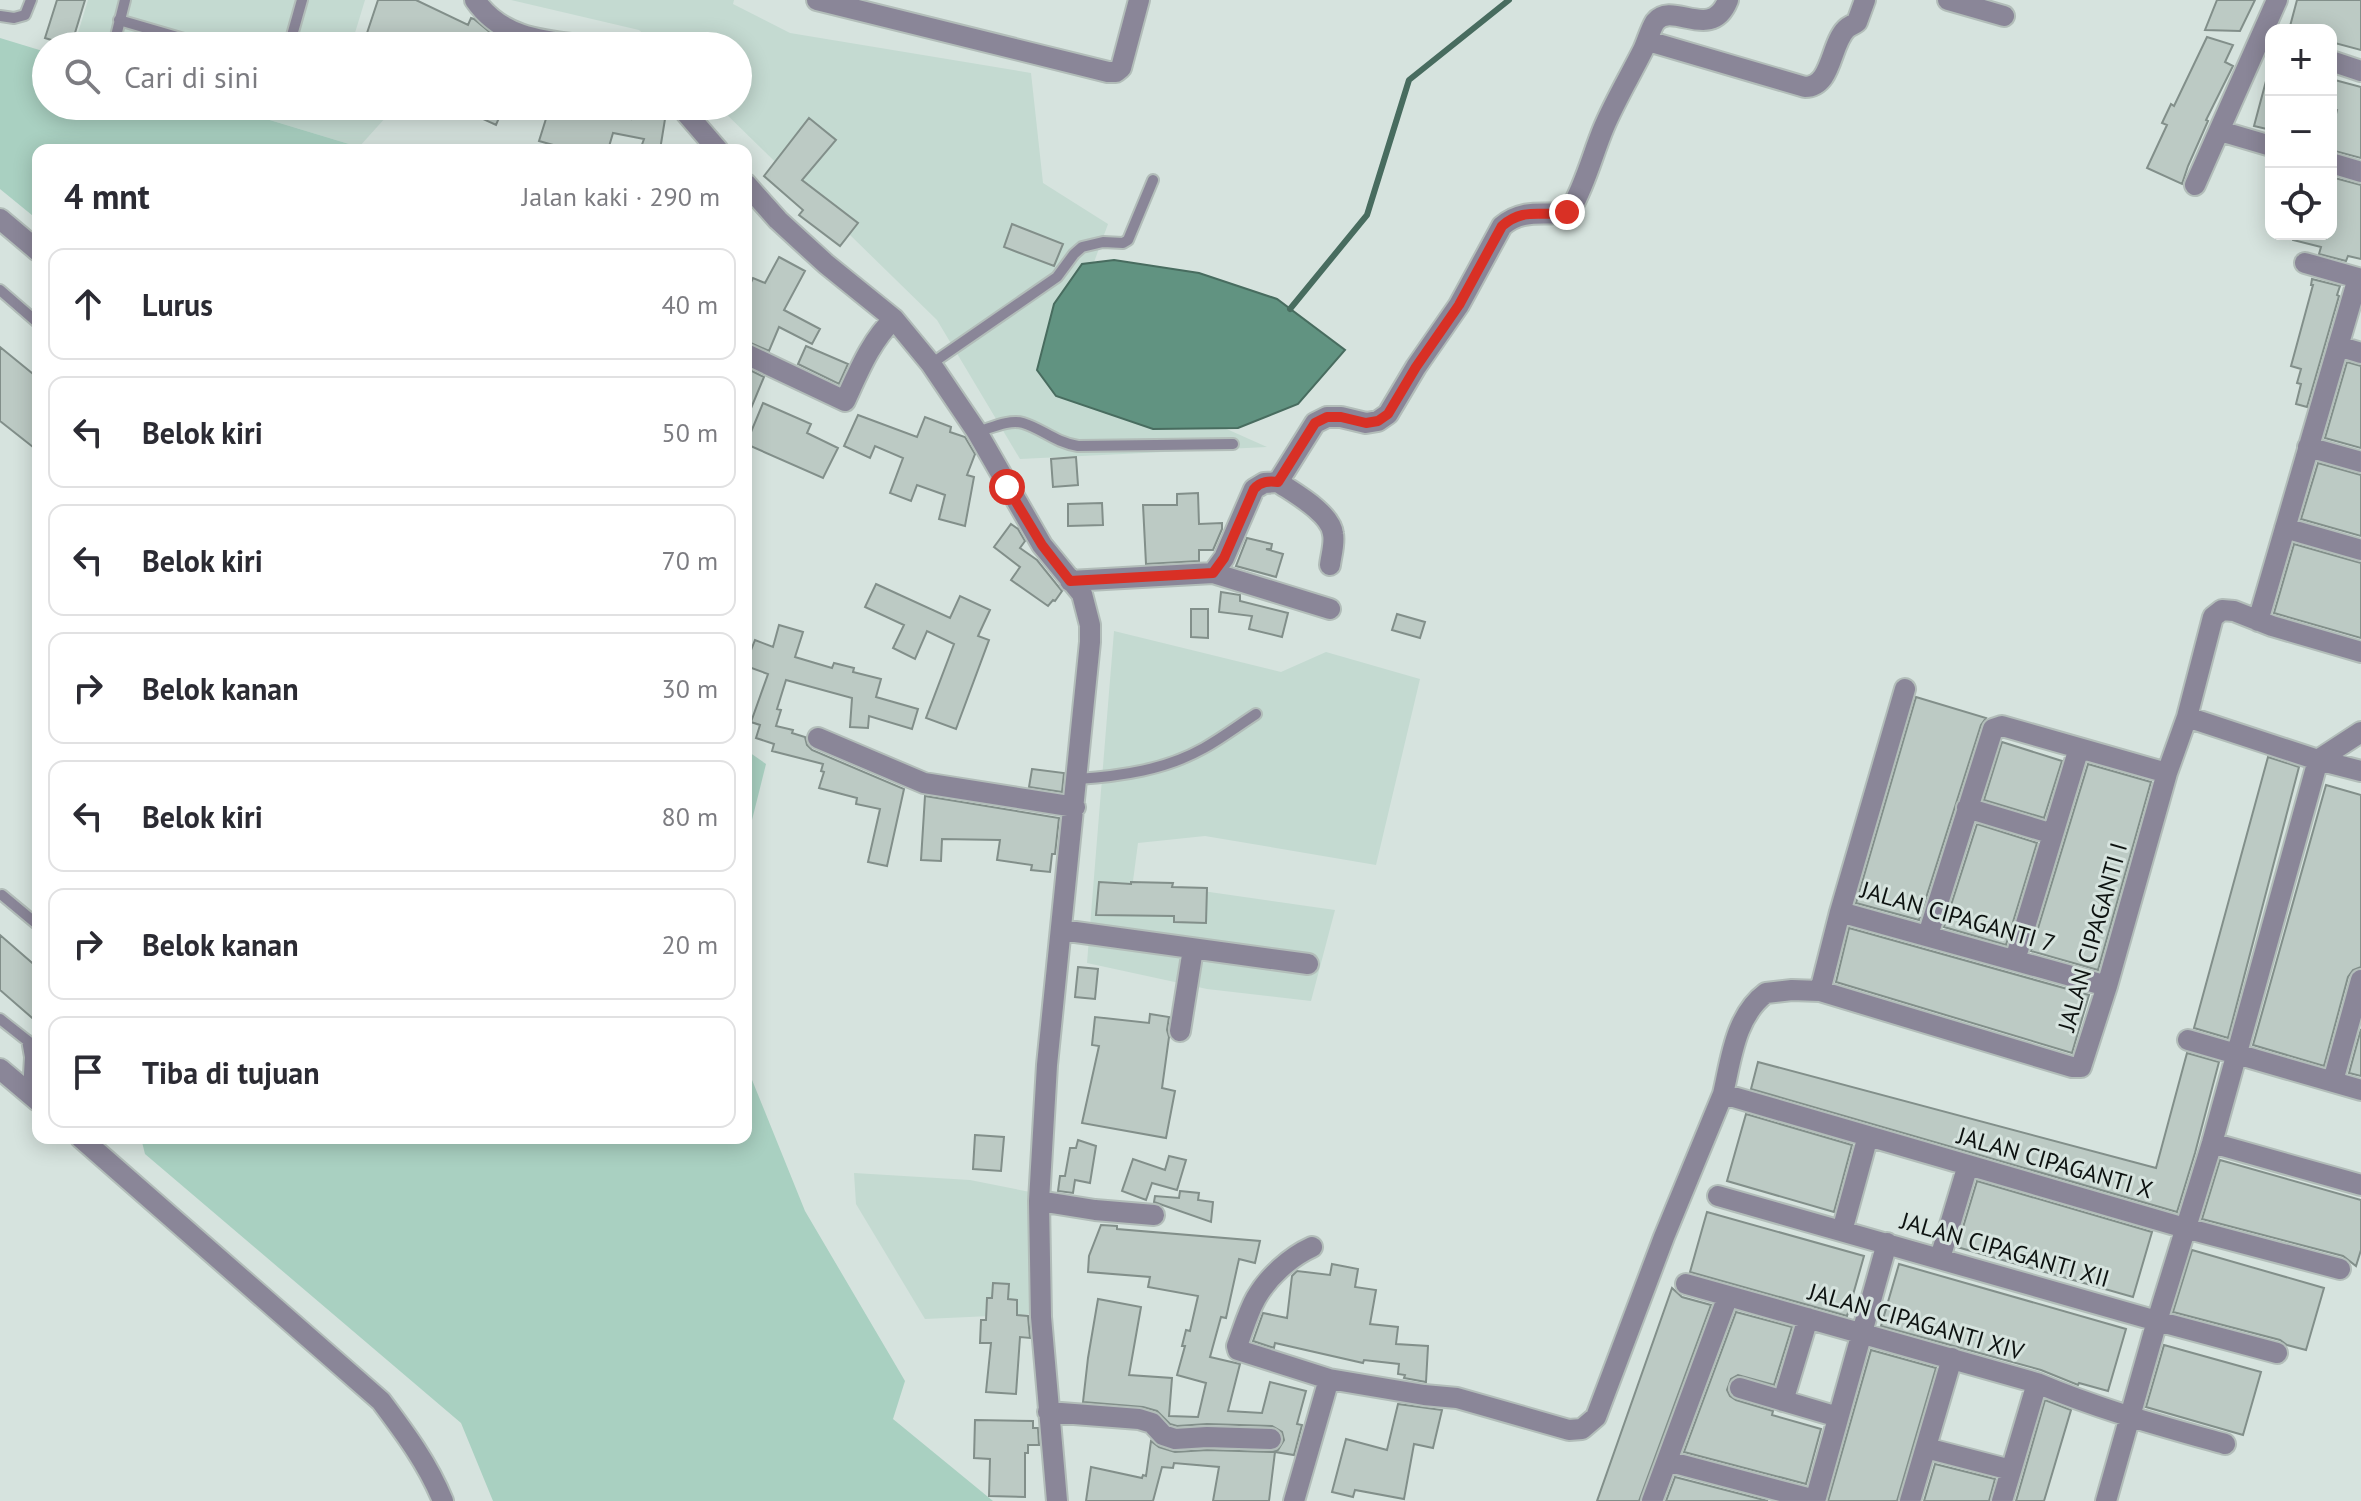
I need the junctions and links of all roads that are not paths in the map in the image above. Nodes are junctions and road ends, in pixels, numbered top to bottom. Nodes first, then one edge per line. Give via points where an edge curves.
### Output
1 (31, 0) edge
2 (125, 0) edge
3 (302, 0) edge
4 (475, 0) edge
5 (817, 0) edge
6 (1139, 0) edge
7 (1728, 0) edge
8 (1865, 0) edge
9 (1948, 0) edge
10 (2277, 0) edge
11 (0, 16) edge
12 (2004, 16) dead end
13 (119, 20) junction
14 (2271, 24) edge
15 (116, 32) edge
16 (160, 32) edge
17 (293, 32) edge
18 (513, 32) edge
19 (1648, 41) junction
20 (2265, 43) edge
21 (2337, 63) edge
22 (2361, 71) edge
23 (692, 120) edge
24 (2220, 131) junction
25 (713, 144) edge
26 (2265, 144) edge
27 (2337, 165) edge
28 (2361, 172) edge
29 (1153, 180) dead end
30 (2195, 185) dead end
31 (752, 191) edge
32 (0, 219) edge
33 (32, 246) edge
34 (2305, 263) dead end
35 (2360, 278) edge
36 (0, 290) edge
37 (32, 318) edge
38 (894, 319) junction
39 (2338, 346) junction
40 (2361, 353) edge
41 (752, 357) edge
42 (931, 364) junction
43 (977, 432) junction
44 (1233, 444) dead end
45 (2308, 447) junction
46 (2361, 462) edge
47 (1278, 482) junction
48 (2285, 528) junction
49 (2361, 550) edge
50 (1330, 565) dead end
51 (1213, 573) junction
52 (1070, 581) junction
53 (1330, 609) dead end
54 (2258, 621) junction
55 (2361, 652) edge
56 (1905, 689) dead end
57 (1256, 714) dead end
58 (2187, 717) junction
59 (2361, 732) edge
60 (818, 738) dead end
61 (2079, 748) junction
62 (2318, 760) junction
63 (2361, 771) edge
64 (2167, 773) junction
65 (1078, 779) junction
66 (1075, 807) junction
67 (1967, 808) junction
68 (2053, 834) junction
69 (2, 895) dead end
70 (1840, 912) junction
71 (32, 920) edge
72 (1061, 930) junction
73 (1928, 935) junction
74 (1193, 949) junction
75 (2015, 960) junction
76 (1308, 964) dead end
77 (2361, 980) edge
78 (2107, 986) junction
79 (1820, 991) junction
80 (0, 1019) edge
81 (1180, 1031) dead end
82 (27, 1040) junction
83 (2188, 1040) dead end
84 (32, 1044) edge
85 (2235, 1054) junction
86 (0, 1069) edge
87 (2333, 1081) junction
88 (32, 1090) edge
89 (2361, 1090) edge
90 (1723, 1094) junction
91 (32, 1096) edge
92 (1868, 1136) junction
93 (2212, 1143) junction
94 (88, 1144) edge
95 (1968, 1165) junction
96 (2361, 1185) edge
97 (1718, 1196) dead end
98 (1039, 1201) junction
99 (1154, 1215) dead end
100 (2185, 1228) junction
101 (1842, 1231) junction
102 (1887, 1243) junction
103 (1312, 1247) dead end
104 (1940, 1258) junction
105 (2340, 1269) dead end
106 (1686, 1284) dead end
107 (1728, 1296) junction
108 (1808, 1318) junction
109 (2157, 1321) junction
110 (1861, 1333) junction
111 (2277, 1353) dead end
112 (1952, 1358) junction
113 (1329, 1379) junction
114 (2037, 1383) junction
115 (1740, 1388) dead end
116 (1783, 1401) junction
117 (1048, 1412) junction
118 (1838, 1417) junction
119 (2130, 1418) junction
120 (1271, 1439) dead end
121 (2225, 1444) dead end
122 (1926, 1448) junction
123 (1667, 1461) junction
124 (2011, 1470) junction
125 (443, 1501) edge
126 (1057, 1501) edge
127 (1294, 1501) edge
128 (1652, 1501) edge
129 (1815, 1501) edge
130 (1910, 1501) edge
131 (2002, 1501) edge
132 (2106, 1501) edge

1 - 11 lane via 25,15
2 - 13 lane
3 - 17 lane
4 - 18 street
5 - 6 street via 1108,72 1121,68
7 - 19 street via 1714,18 1661,16
8 - 19 street via 1857,22 1846,29 1821,81 1812,87
9 - 12 street
10 - 14 street
13 - 15 lane
13 - 16 lane
19 - 47 street via 1605,125 1572,207 1563,214 1523,214 1502,226 1459,305 1388,414 1366,423 1327,417 1315,423
20 - 24 street
21 - 22 street
23 - 25 street
24 - 26 street
24 - 30 street
27 - 28 street
29 - 42 lane via 1126,242 1082,247 1057,277
31 - 38 street via 826,264
32 - 33 street
34 - 35 street
35 - 39 street
36 - 37 lane
38 - 41 street via 845,401
38 - 42 street
39 - 40 street
39 - 45 street
42 - 43 street
43 - 44 lane via 1012,422 1078,446
43 - 52 street via 1023,516
45 - 46 street
45 - 48 street
47 - 50 street via 1331,525
47 - 51 street via 1254,489
48 - 49 street
48 - 54 street
51 - 52 street
51 - 53 street
52 - 65 street via 1082,594 1090,625
54 - 55 street
54 - 58 street, JALAN CIPAGANTI I via 2234,611 2222,610 2213,617
56 - 70 street
57 - 65 lane via 1184,758 1144,771
58 - 62 street
58 - 64 street, JALAN CIPAGANTI I
59 - 62 street
60 - 66 street via 924,783
61 - 64 street
61 - 67 street via 1997,727
61 - 68 street
62 - 63 street
62 - 85 street
64 - 78 street, JALAN CIPAGANTI I
65 - 66 street
66 - 72 street
67 - 68 street
67 - 73 street
68 - 75 street
69 - 71 lane
70 - 73 street, JALAN CIPAGANTI 7
70 - 79 street
72 - 74 street
72 - 98 street
73 - 75 street, JALAN CIPAGANTI 7
74 - 76 street
74 - 81 street
75 - 78 street, JALAN CIPAGANTI 7
77 - 87 street
78 - 79 street, JALAN CIPAGANTI I via 2081,1067
79 - 90 street via 1776,991 1759,997 1738,1031
80 - 82 lane
82 - 84 lane
82 - 88 lane
83 - 85 street
85 - 87 street
85 - 93 street
86 - 91 street
87 - 89 street
90 - 92 street, JALAN CIPAGANTI X
90 - 113 street via 1596,1417 1582,1429 1569,1430 1457,1398
92 - 95 street, JALAN CIPAGANTI X
92 - 101 street
93 - 96 street
93 - 100 street
94 - 125 street via 381,1401 407,1435
95 - 100 street, JALAN CIPAGANTI X
95 - 104 street
97 - 101 street, JALAN CIPAGANTI XII
98 - 99 street
98 - 117 street
100 - 105 street, JALAN CIPAGANTI X
100 - 109 street
101 - 102 street, JALAN CIPAGANTI XII
102 - 104 street, JALAN CIPAGANTI XII
102 - 110 street
103 - 113 street via 1280,1269 1256,1298 1237,1348
104 - 109 street, JALAN CIPAGANTI XII
106 - 107 street, JALAN CIPAGANTI XIV
107 - 108 street, JALAN CIPAGANTI XIV
107 - 123 street
108 - 110 street, JALAN CIPAGANTI XIV
108 - 116 street
109 - 111 street, JALAN CIPAGANTI XII
109 - 119 street
110 - 112 street, JALAN CIPAGANTI XIV
110 - 118 street
112 - 114 street, JALAN CIPAGANTI XIV
112 - 122 street
113 - 127 street
114 - 119 street, JALAN CIPAGANTI XIV
114 - 124 street
115 - 116 street
116 - 118 street
117 - 120 street via 1139,1419 1175,1439
117 - 126 street
118 - 129 street
119 - 121 street, JALAN CIPAGANTI XIV
119 - 132 street
122 - 124 street
122 - 130 street
123 - 128 street
123 - 129 street
124 - 131 street

